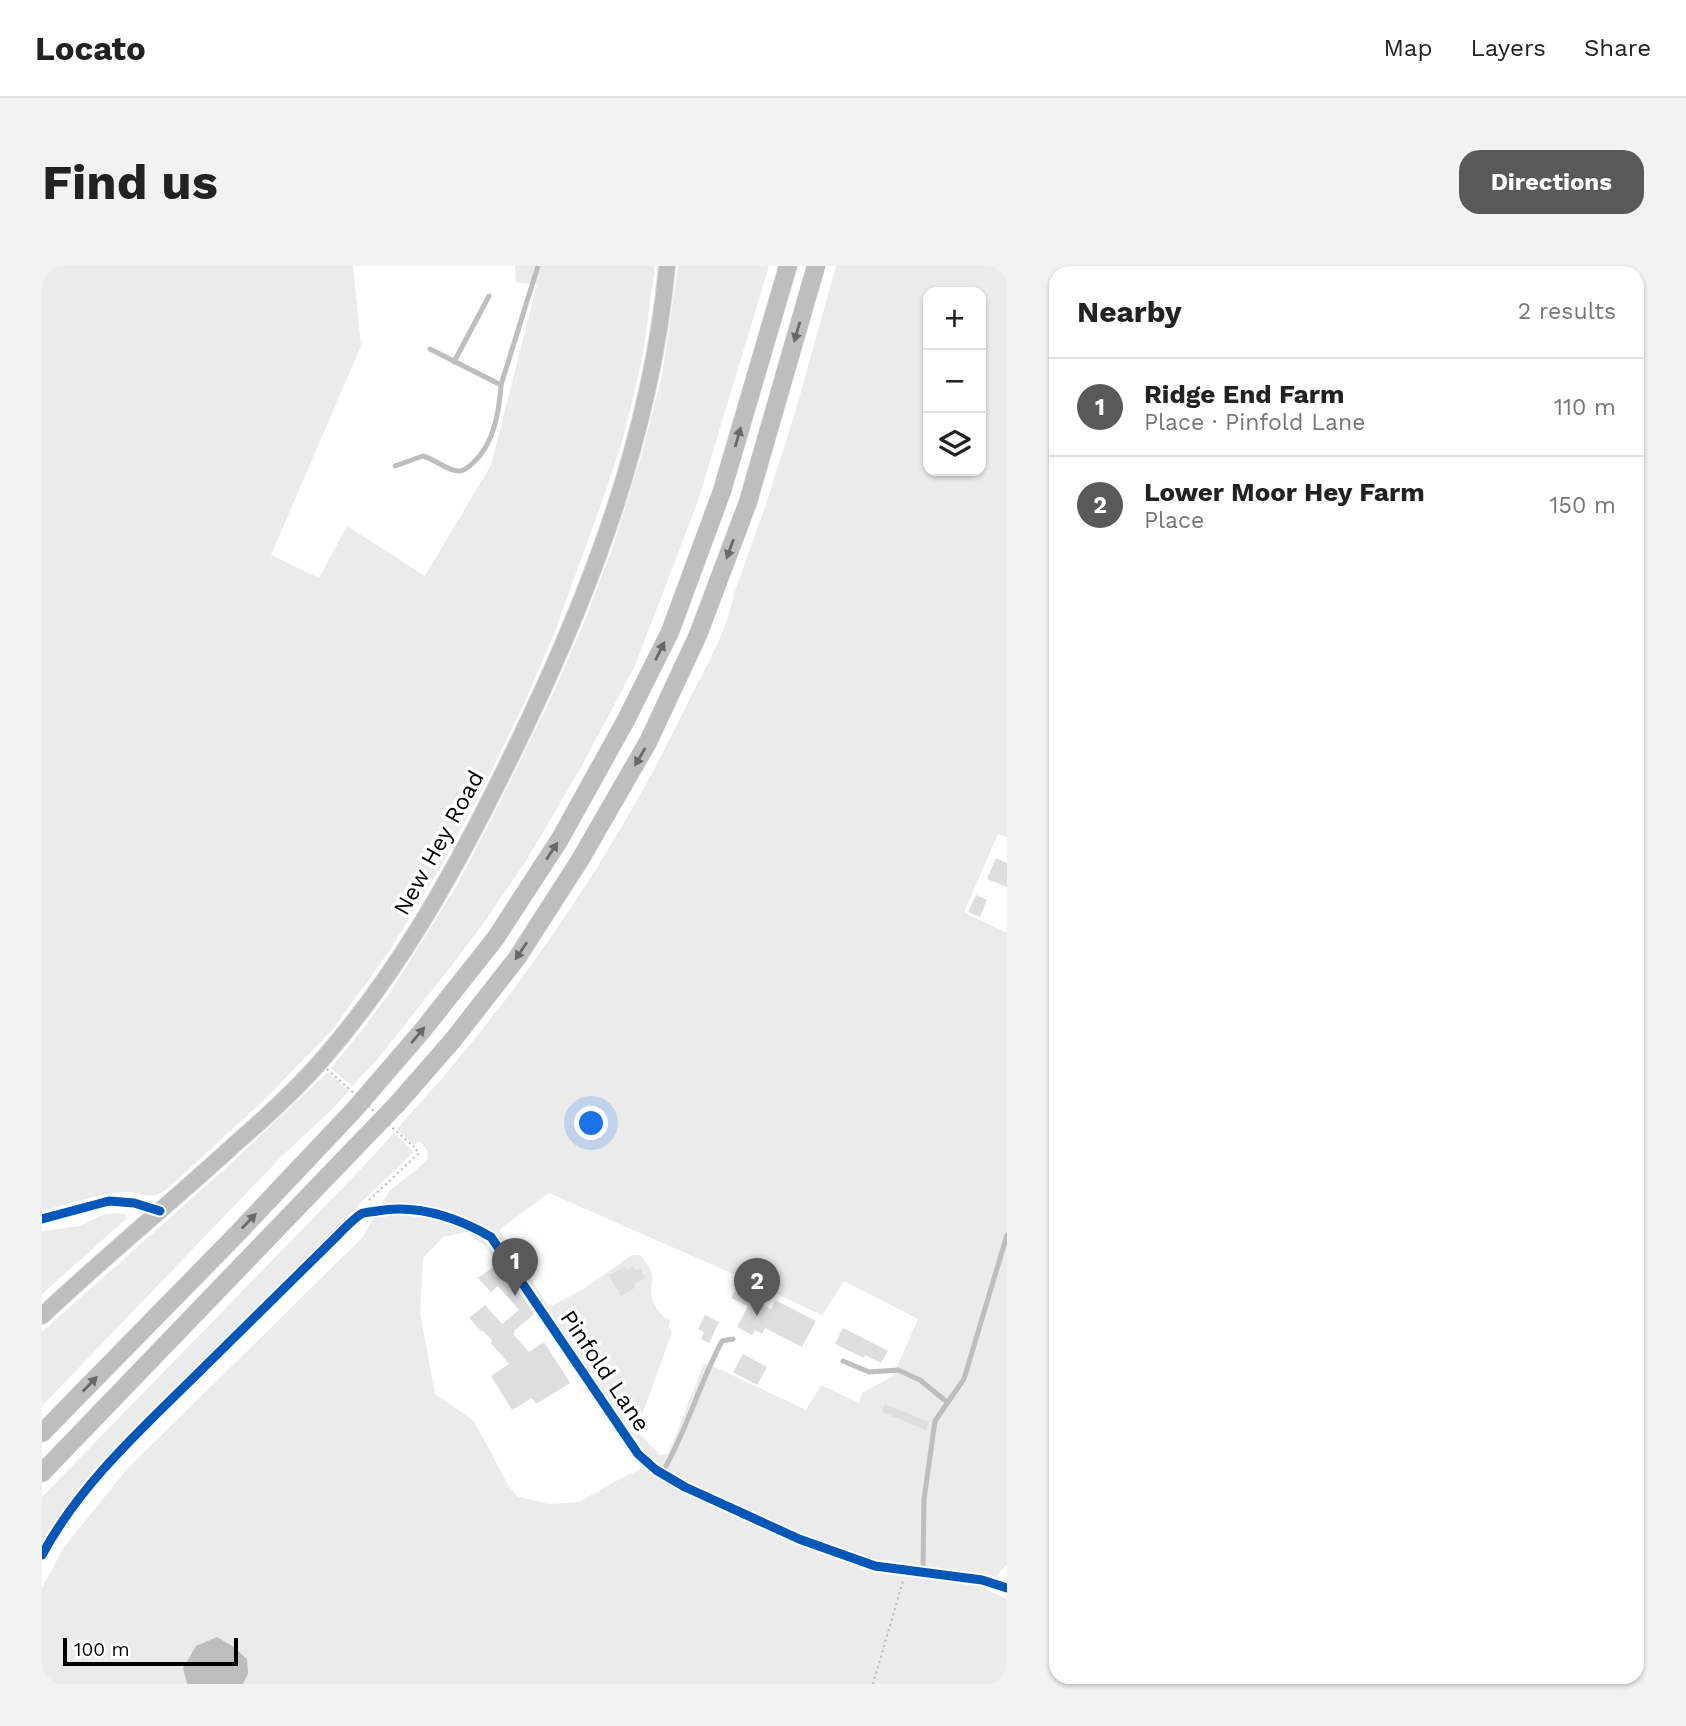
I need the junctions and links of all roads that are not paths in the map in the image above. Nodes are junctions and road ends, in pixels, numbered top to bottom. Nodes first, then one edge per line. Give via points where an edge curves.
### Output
1 (538, 266) edge
2 (667, 266) edge
3 (788, 266) edge
4 (816, 266) edge
5 (489, 296) dead end
6 (430, 349) dead end
7 (454, 362) junction
8 (501, 386) junction
9 (395, 466) dead end
10 (160, 1211) junction
11 (42, 1219) edge
12 (1007, 1235) edge
13 (42, 1316) edge
14 (733, 1339) dead end
15 (843, 1361) dead end
16 (947, 1402) junction
17 (42, 1433) edge
18 (42, 1473) edge
19 (662, 1473) junction
20 (42, 1555) edge
21 (923, 1573) junction
22 (1007, 1588) edge

1 - 8 lane
2 - 10 main road, New Hey Road via 651,374 615,506 538,701 480,818 407,948 352,1026 284,1101
17 -> 3 highway via 354,1110 495,939 560,839 670,632 722,491
4 -> 18 highway via 748,502 698,635 648,743 580,860 517,958 453,1040
5 - 7 lane
6 - 7 lane
7 - 8 lane
8 - 9 lane via 488,442 467,468 454,470 423,456
10 - 11 street via 108,1200
10 - 13 main road, New Hey Road
12 - 16 lane via 964,1379
14 - 19 lane via 722,1341 717,1349
15 - 16 lane via 869,1372 898,1370 920,1380
16 - 21 lane via 935,1421 924,1499
19 - 20 street, Pinfold Lane via 638,1454 491,1237 471,1225 395,1208 362,1213 337,1236 129,1442 85,1491
19 - 21 street, Pinfold Lane via 799,1539 875,1566
21 - 22 street, Pinfold Lane

